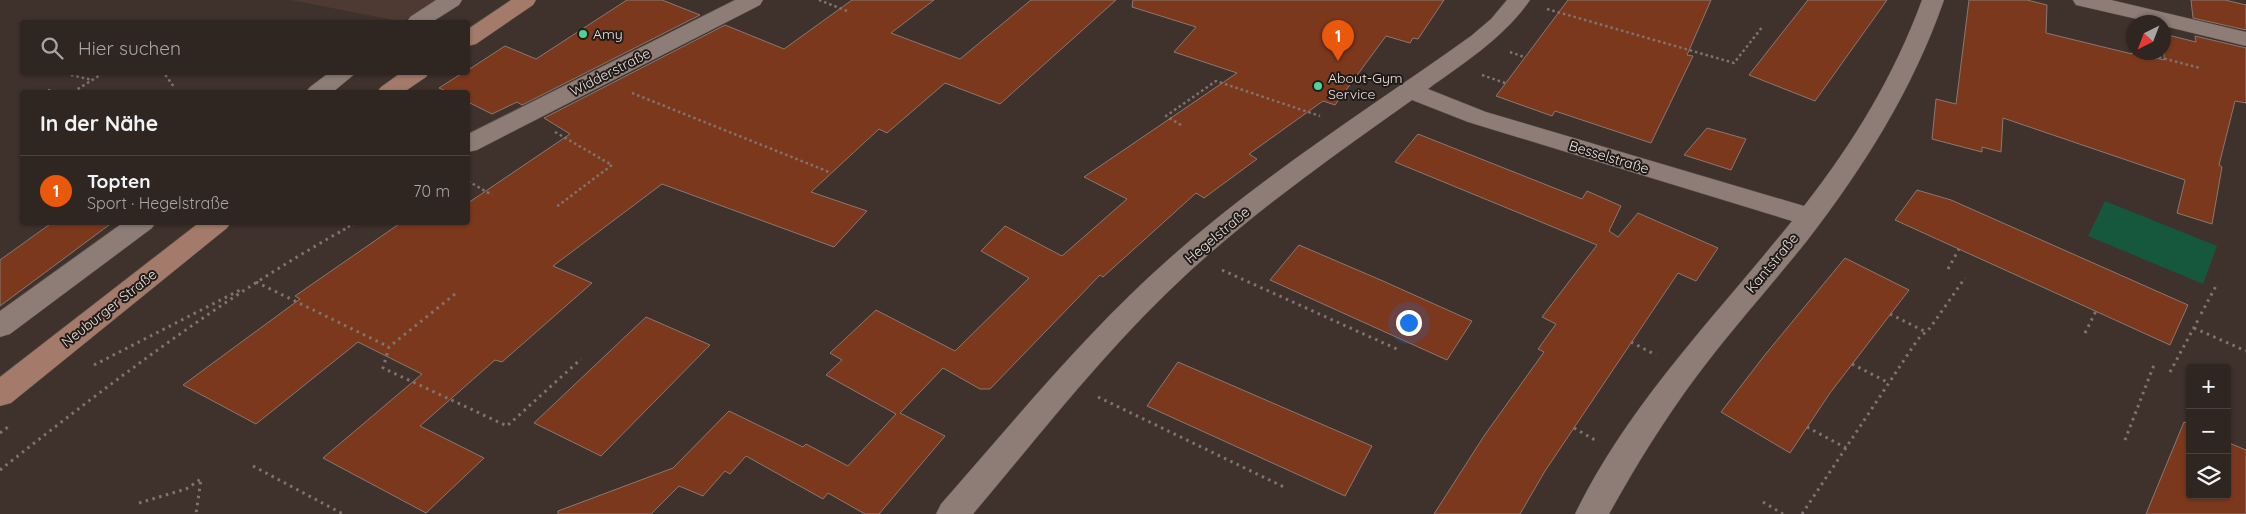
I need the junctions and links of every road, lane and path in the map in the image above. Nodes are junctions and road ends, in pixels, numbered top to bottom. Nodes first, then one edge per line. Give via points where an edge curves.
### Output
1 (451, 0) edge
2 (525, 0) edge
3 (752, 0) edge
4 (819, 0) edge
5 (1519, 0) edge
6 (1933, 0) edge
7 (2084, 0) edge
8 (847, 11) dead end
9 (421, 20) edge
10 (1763, 26) dead end
11 (470, 38) edge
12 (2246, 39) edge
13 (2171, 60) edge
14 (2200, 68) dead end
15 (100, 75) edge
16 (165, 75) edge
17 (342, 75) edge
18 (414, 75) edge
19 (604, 75) junction
20 (71, 76) dead end
21 (92, 80) junction
22 (174, 87) dead end
23 (76, 90) edge
24 (321, 90) edge
25 (392, 90) edge
26 (1411, 90) junction
27 (524, 116) junction
28 (1181, 125) dead end
29 (1356, 128) junction
30 (470, 143) edge
31 (829, 172) dead end
32 (470, 182) edge
33 (492, 195) dead end
34 (555, 208) dead end
35 (1810, 218) junction
36 (139, 225) edge
37 (214, 225) edge
38 (352, 225) edge
39 (1959, 249) dead end
40 (1191, 256) junction
41 (1948, 269) dead end
42 (1965, 278) dead end
43 (256, 282) junction
44 (2217, 284) dead end
45 (455, 294) dead end
46 (2096, 311) dead end
47 (1890, 314) dead end
48 (2201, 314) dead end
49 (2198, 320) dead end
50 (0, 326) edge
51 (2194, 328) junction
52 (1926, 332) junction
53 (2085, 333) dead end
54 (389, 347) junction
55 (1399, 350) dead end
56 (2246, 350) edge
57 (109, 357) dead end
58 (581, 359) dead end
59 (1852, 364) dead end
60 (2154, 365) dead end
61 (2170, 372) dead end
62 (1065, 382) junction
63 (1889, 383) junction
64 (0, 394) edge
65 (1807, 427) dead end
66 (2125, 440) dead end
67 (1846, 448) junction
68 (253, 466) dead end
69 (0, 470) edge
70 (1286, 488) dead end
71 (1763, 502) dead end
72 (139, 503) dead end
73 (196, 514) edge
74 (343, 514) edge
75 (953, 514) edge
76 (1592, 514) edge
77 (1783, 514) edge
78 (1802, 514) edge

1 - 9 street
2 - 11 street
3 - 19 street, Widderstraße
4 - 8 path
5 - 10 path via 1734,63
5 - 26 street, Hegelstraße via 1499,24
6 - 35 street, Kantstraße via 1906,67 1876,123
7 - 12 street
13 - 14 path
15 - 21 path
16 - 22 path
17 - 24 street
18 - 25 street
19 - 27 street, Widderstraße
19 - 31 path via 630,92
20 - 21 path
21 - 23 path
26 - 29 street, Hegelstraße
26 - 35 street, Besselstraße via 1477,118
27 - 30 street, Widderstraße
27 - 34 path via 612,165
28 - 29 path via 1166,116 1216,81
29 - 40 street, Hegelstraße
32 - 33 path
35 - 76 street, Kantstraße via 1687,367 1635,442
36 - 50 street
37 - 64 street, Neuburger Straße
38 - 43 path
39 - 41 path
40 - 55 path
40 - 62 street, Hegelstraße via 1136,306
42 - 52 path
43 - 54 path
43 - 57 path
43 - 69 path via 129,368
44 - 48 path
45 - 54 path
46 - 53 path
47 - 52 path
49 - 51 path
51 - 56 path
51 - 61 path
52 - 63 path
54 - 58 path via 383,368 507,426
59 - 63 path
60 - 66 path
62 - 70 path
62 - 75 street, Hegelstraße
63 - 67 path
65 - 67 path
67 - 78 path
68 - 74 path
71 - 77 path
72 - 73 path via 186,489 201,479

